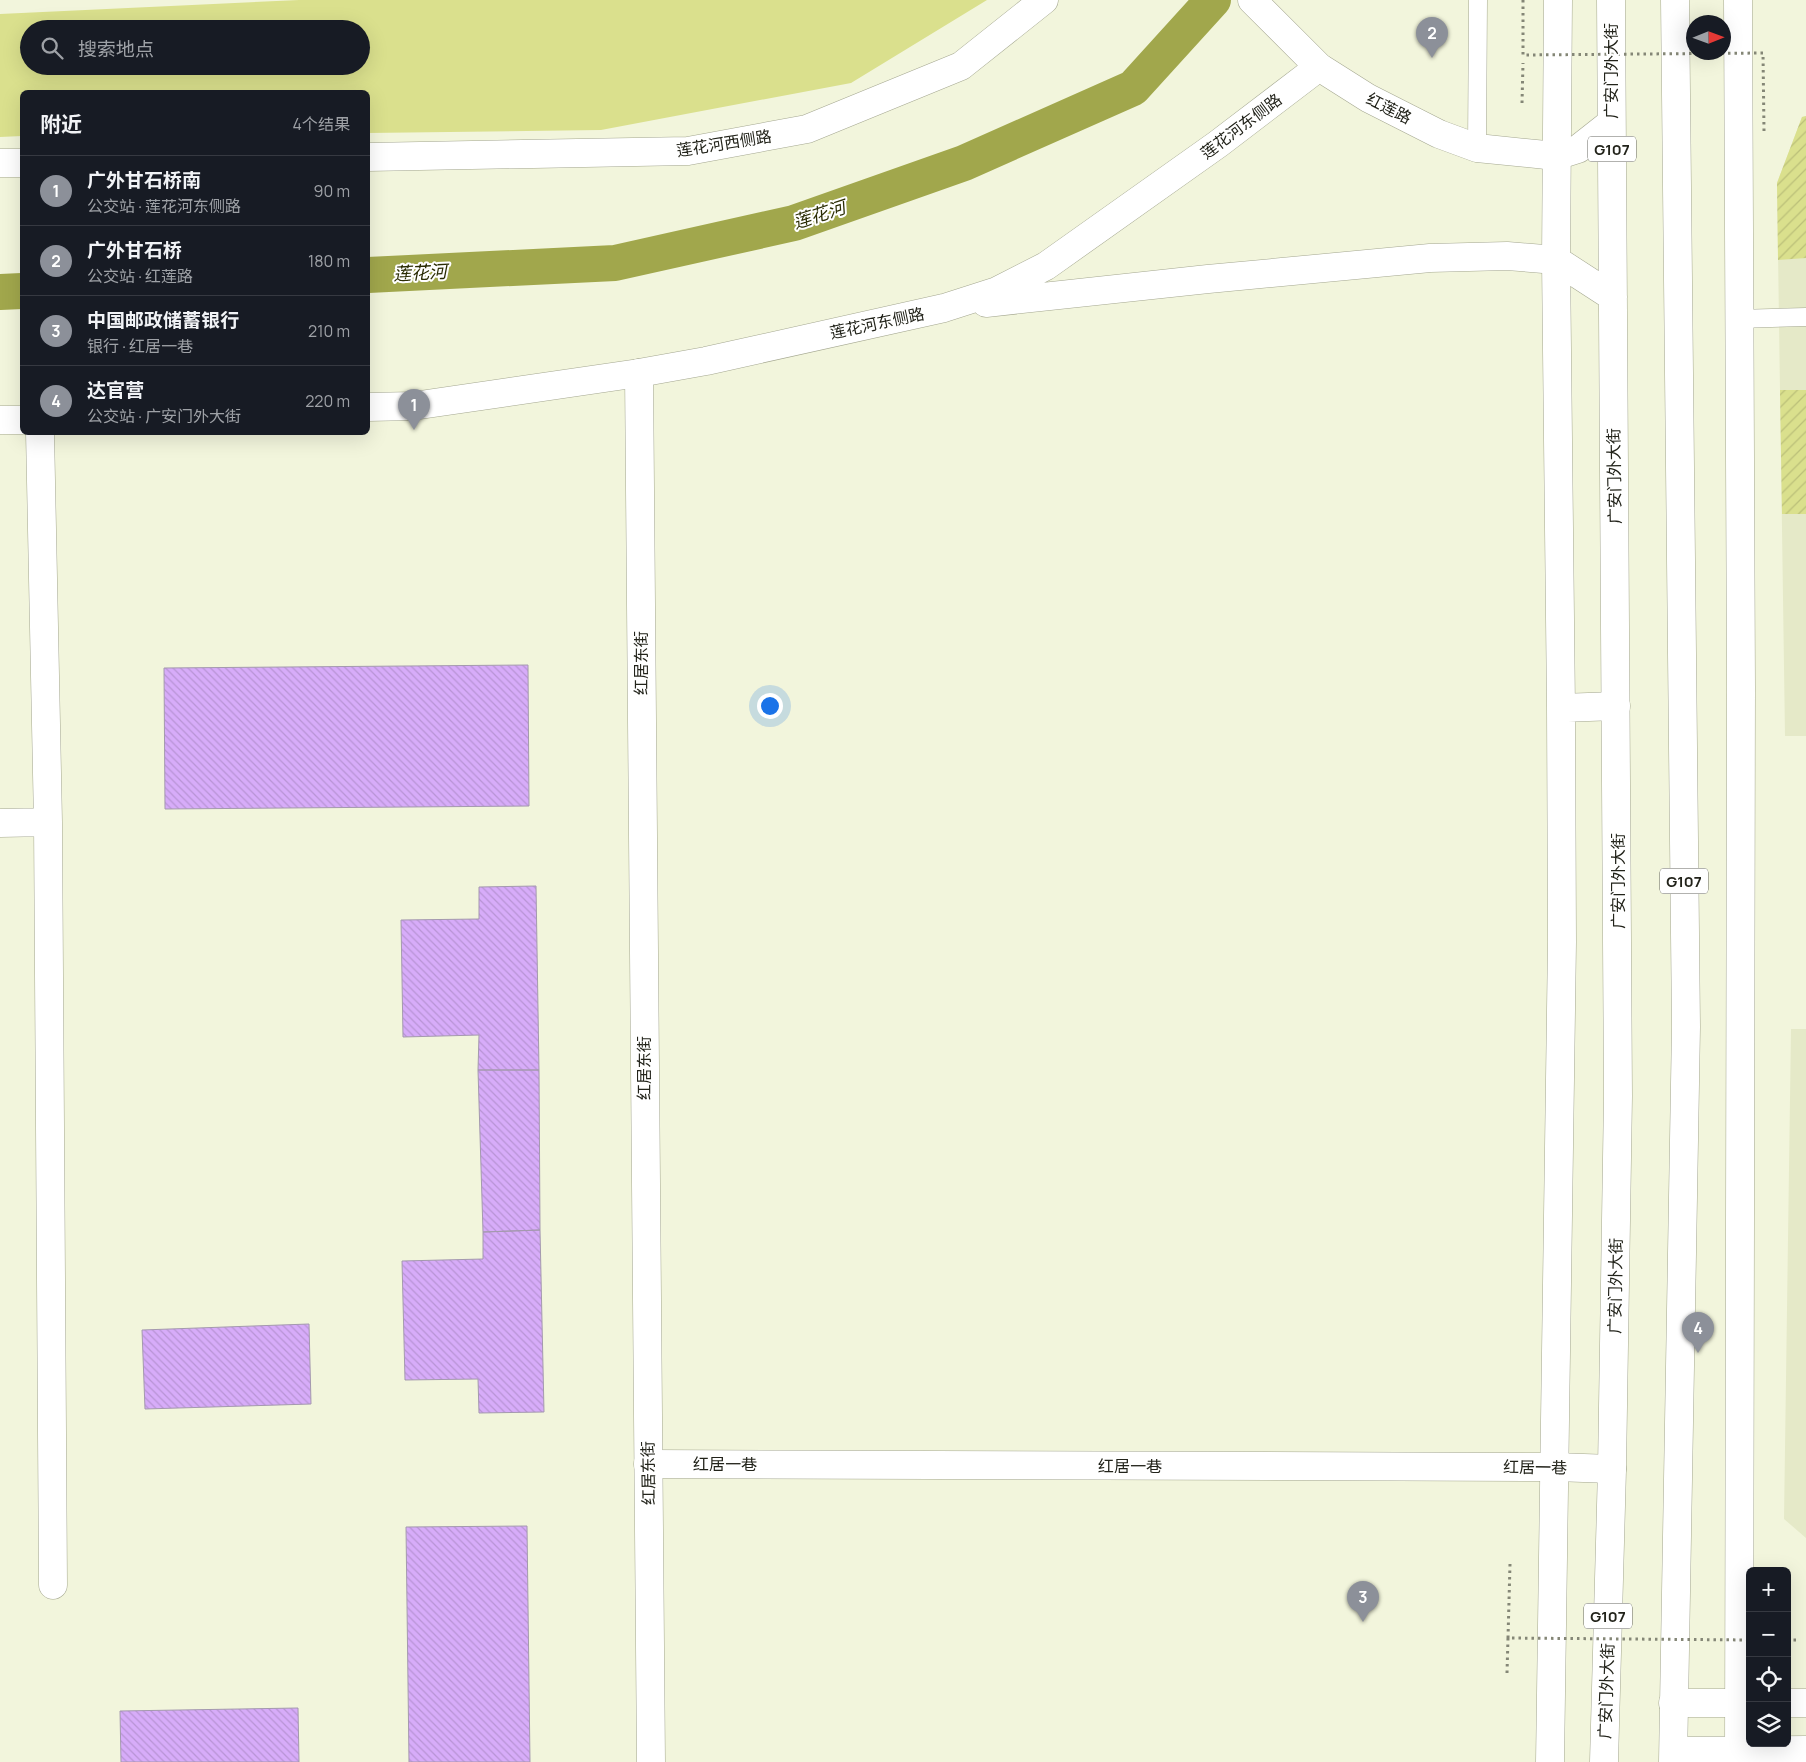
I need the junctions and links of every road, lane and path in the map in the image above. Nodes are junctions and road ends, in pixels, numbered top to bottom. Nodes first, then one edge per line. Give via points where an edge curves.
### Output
1 (1044, 0) edge
2 (1252, 0) edge
3 (1478, 0) edge
4 (1523, 0) edge
5 (1558, 0) edge
6 (1611, 0) edge
7 (1675, 0) edge
8 (1738, 0) edge
9 (1523, 55) junction
10 (1319, 67) junction
11 (1522, 104) dead end
12 (1611, 123) junction
13 (1764, 131) dead end
14 (1478, 148) junction
15 (1556, 156) junction
16 (370, 157) edge
17 (20, 162) edge
18 (0, 163) edge
19 (1556, 260) junction
20 (1613, 298) junction
21 (944, 308) junction
22 (1806, 317) edge
23 (1738, 319) junction
24 (638, 373) junction
25 (370, 407) edge
26 (0, 420) edge
27 (20, 420) edge
28 (40, 435) edge
29 (1616, 706) junction
30 (1561, 708) junction
31 (48, 822) junction
32 (0, 823) edge
33 (648, 1464) junction
34 (1555, 1467) junction
35 (1612, 1469) junction
36 (1510, 1564) dead end
37 (53, 1586) dead end
38 (1508, 1638) junction
39 (1746, 1640) edge
40 (1791, 1640) edge
41 (1796, 1640) dead end
42 (1507, 1673) dead end
43 (1673, 1703) junction
44 (1791, 1703) edge
45 (1806, 1703) edge
46 (1744, 1704) edge
47 (1806, 1750) edge
48 (1674, 1757) edge
49 (1739, 1757) edge
50 (651, 1762) edge
51 (1550, 1762) edge
52 (1604, 1762) edge

1 - 16 main road, 莲花河西侧路 via 961,66 807,129 688,151
2 - 10 main road, 红莲路
3 - 14 lane
4 - 9 path, bridge
5 - 15 main road
6 - 12 main road, 广安门外大街 / G107
7 - 43 main road, G107 via 1686,1027
8 - 23 main road
9 - 11 path
9 - 13 path, bridge via 1764,53
10 - 14 main road, 红莲路 via 1368,98 1439,134
10 - 21 main road, 莲花河东侧路 via 1218,144 1046,266 997,291
12 - 15 main road via 1578,149
12 - 20 main road, 广安门外大街 / G107
14 - 15 main road, 红莲路
15 - 19 main road
17 - 18 main road
19 - 20 main road
19 - 21 main road via 1507,256 1430,258
19 - 30 main road
20 - 29 main road, 广安门外大街 / G107
21 - 24 main road, 莲花河东侧路
22 - 23 lane
23 - 46 main road
24 - 25 main road, 莲花河东侧路 via 413,406
24 - 33 main road, 红居东街
26 - 27 main road
28 - 31 main road
29 - 30 main road
29 - 35 main road, 广安门外大街 / G107 via 1618,1096
30 - 34 main road via 1562,942
31 - 32 main road
31 - 37 main road
33 - 34 main road, 红居一巷
33 - 50 main road, 红居东街
34 - 35 main road, 红居一巷
34 - 51 main road
35 - 52 main road, 广安门外大街 / G107
36 - 38 path, bridge
38 - 39 path, bridge
38 - 42 path
40 - 41 path
43 - 46 main road
43 - 48 main road, G107
44 - 45 main road
46 - 49 main road
47 - 49 main road
48 - 49 main road

